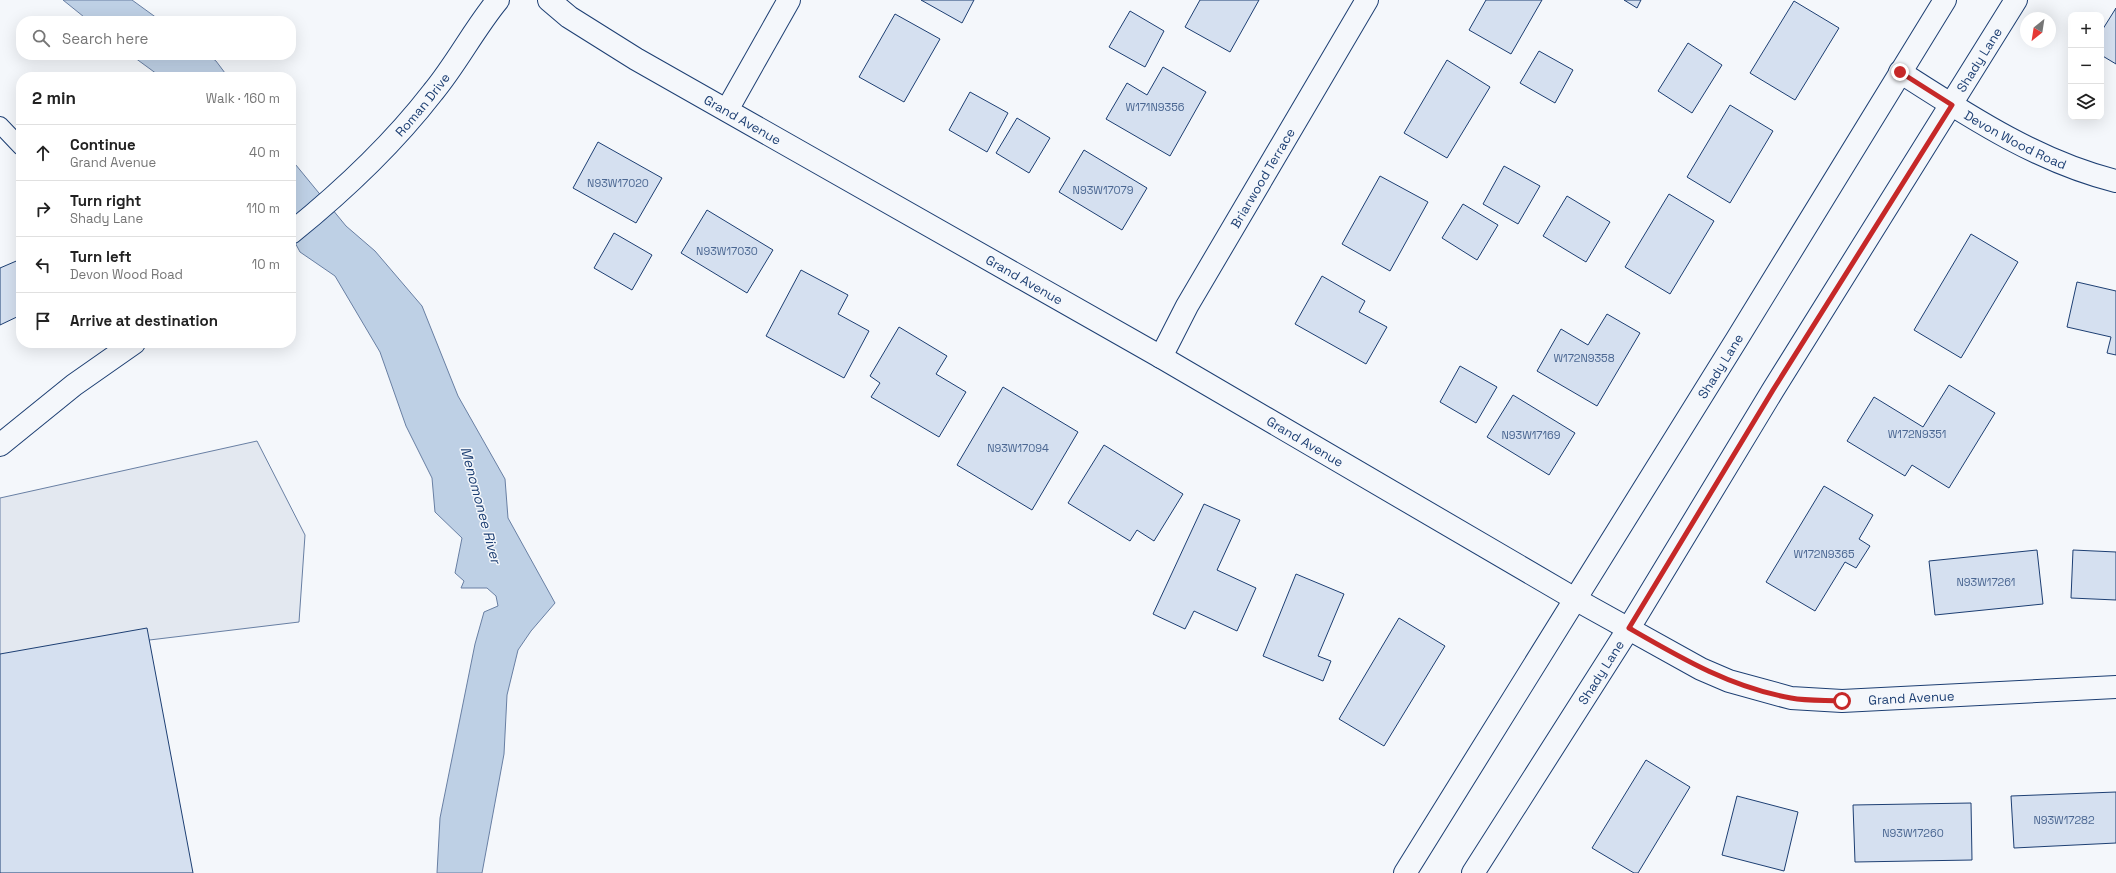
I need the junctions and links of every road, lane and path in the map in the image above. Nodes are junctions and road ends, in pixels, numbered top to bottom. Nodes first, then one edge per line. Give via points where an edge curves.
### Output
1 (498, 0) edge
2 (549, 0) edge
3 (789, 0) edge
4 (1367, 0) edge
5 (1945, 0) edge
6 (2016, 0) edge
7 (1900, 72) junction
8 (1952, 105) junction
9 (727, 110) junction
10 (0, 125) edge
11 (16, 142) edge
12 (2116, 181) edge
13 (296, 230) edge
14 (127, 348) edge
15 (1161, 357) junction
16 (0, 446) edge
17 (1575, 599) junction
18 (1629, 628) junction
19 (2116, 687) edge
20 (1405, 873) edge
21 (1473, 873) edge

1 - 13 street, Roman Drive via 439,85 400,133 334,198
2 - 9 street, Grand Avenue via 576,21 636,59
3 - 9 street
4 - 15 street, Briarwood Terrace via 1191,300
5 - 7 street, Shady Lane
6 - 8 street, Shady Lane
7 - 8 street, Devon Wood Road
7 - 17 street, Shady Lane
8 - 12 street, Devon Wood Road via 2025,147 2092,175
8 - 18 street, Shady Lane via 1769,397
9 - 15 street, Grand Avenue
10 - 11 lane
14 - 16 street via 74,385
15 - 17 street, Grand Avenue
17 - 18 street, Grand Avenue
17 - 20 street, Shady Lane
18 - 19 street, Grand Avenue via 1701,669 1722,678 1791,698 1842,701
18 - 21 street, Shady Lane

